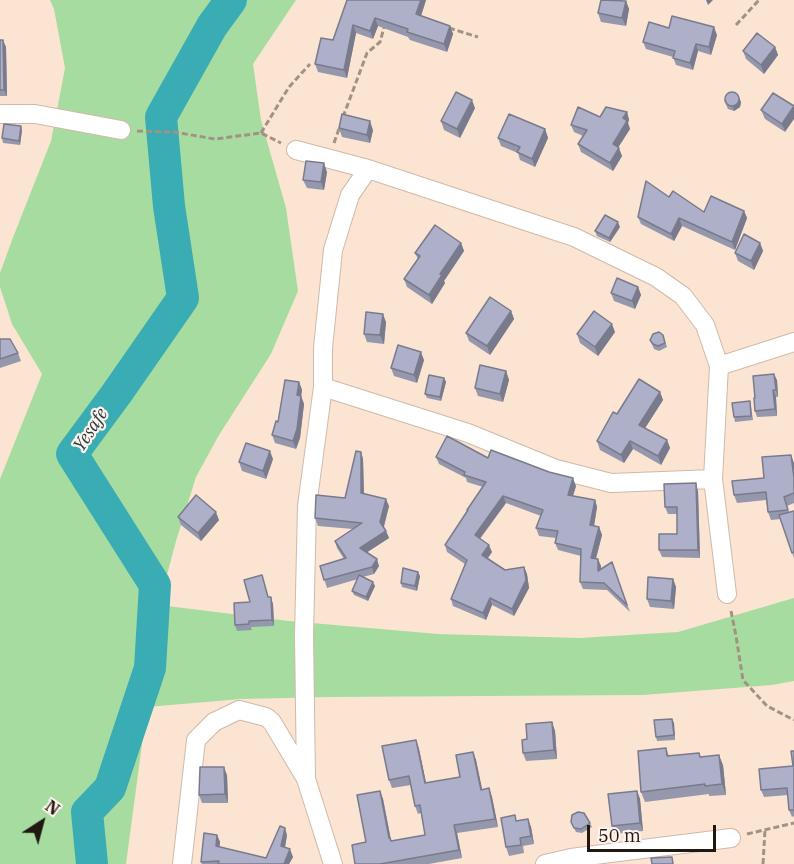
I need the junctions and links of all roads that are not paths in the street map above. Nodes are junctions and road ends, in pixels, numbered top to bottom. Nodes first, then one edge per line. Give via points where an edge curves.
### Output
1 (0, 114) edge
2 (129, 130) road end
3 (296, 150) road end
4 (368, 170) junction
5 (794, 342) edge
6 (719, 366) junction
7 (322, 387) junction
8 (713, 479) junction
9 (727, 594) road end
10 (306, 778) junction
11 (730, 838) road end
12 (182, 864) edge
13 (333, 864) edge
14 (545, 864) edge

1 - 2 street via 35,114
3 - 4 street
4 - 6 street via 574,237 656,277 682,296 705,325
4 - 7 street via 350,195 333,249
5 - 6 street
6 - 8 street
7 - 8 street via 468,433 556,469 611,483
7 - 10 street via 307,506
8 - 9 street
10 - 12 street via 266,717 240,710 214,722 196,740
10 - 13 street
11 - 14 street

